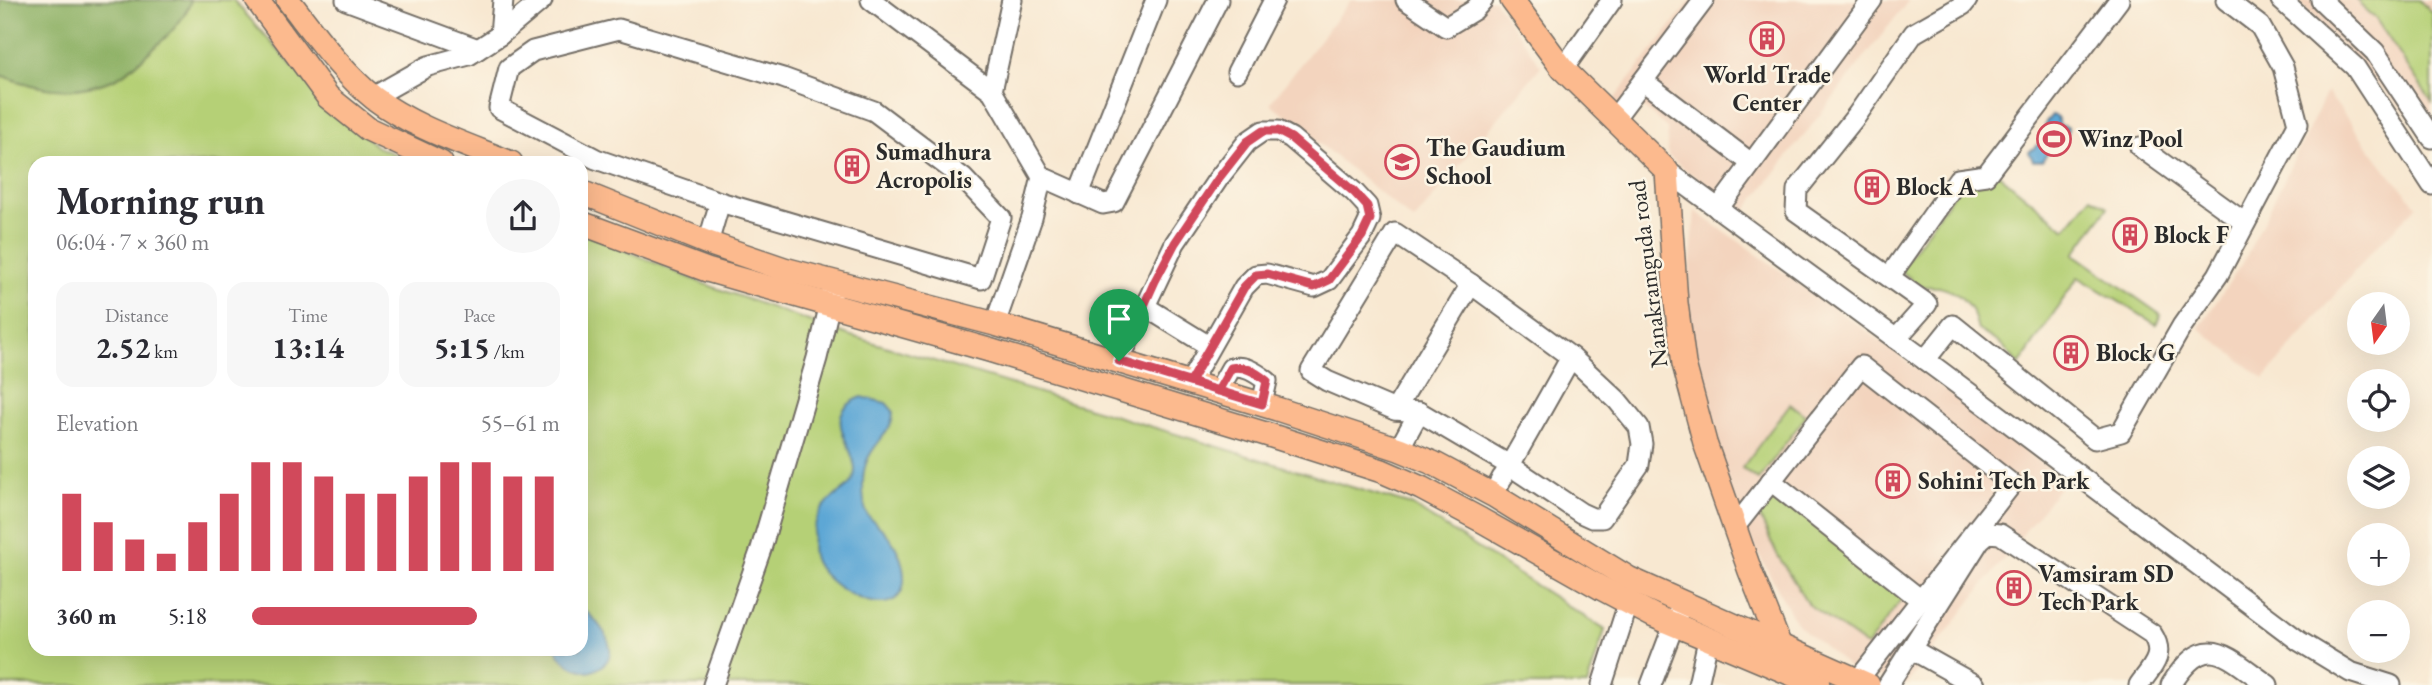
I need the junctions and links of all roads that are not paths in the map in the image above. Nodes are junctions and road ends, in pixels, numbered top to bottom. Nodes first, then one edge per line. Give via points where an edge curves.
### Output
1 (257, 0) edge
2 (288, 0) edge
3 (346, 0) edge
4 (503, 0) edge
5 (542, 0) edge
6 (871, 0) edge
7 (1012, 0) edge
8 (1156, 0) edge
9 (1218, 0) edge
10 (1274, 0) edge
11 (1406, 0) edge
12 (1483, 0) edge
13 (1512, 0) edge
14 (1612, 0) edge
15 (1704, 0) edge
16 (1872, 0) edge
17 (1966, 0) edge
18 (2119, 0) edge
19 (2226, 0) edge
20 (2281, 0) edge
21 (2321, 0) edge
22 (1698, 26) dead end
23 (500, 35) junction
24 (478, 49) junction
25 (2375, 52) junction
26 (2355, 67) junction
27 (1563, 69) junction
28 (1237, 72) dead end
29 (1649, 73) junction
30 (992, 91) junction
31 (373, 97) junction
32 (1614, 119) junction
33 (2432, 138) edge
34 (2140, 148) dead end
35 (427, 156) edge
36 (495, 156) edge
37 (1751, 163) junction
38 (1667, 171) junction
39 (1042, 177) junction
40 (2432, 186) edge
41 (1079, 194) junction
42 (588, 195) edge
43 (720, 202) junction
44 (1718, 209) junction
45 (2245, 223) junction
46 (588, 226) edge
47 (708, 243) junction
48 (1890, 276) junction
49 (835, 283) junction
50 (1471, 284) junction
51 (1927, 304) junction
52 (1144, 306) junction
53 (830, 307) junction
54 (995, 324) junction
55 (1953, 326) junction
56 (1896, 339) junction
57 (1209, 346) junction
58 (1572, 356) junction
59 (1925, 360) junction
60 (1119, 361) junction
61 (1190, 382) junction
62 (1395, 411) junction
63 (1419, 412) junction
64 (1399, 449) junction
65 (1509, 465) junction
66 (1771, 481) junction
67 (1493, 495) junction
68 (1734, 527) junction
69 (1921, 600) junction
70 (1682, 603) junction
71 (1628, 604) junction
72 (1674, 626) junction
73 (1708, 640) junction
74 (1911, 649) junction
75 (1776, 656) junction
76 (1860, 683) edge
77 (713, 685) edge
78 (1602, 685) edge
79 (1651, 685) edge
80 (1698, 685) edge
81 (1818, 685) edge
82 (1888, 685) edge
83 (1975, 685) edge
84 (2139, 685) edge
85 (2171, 685) edge
86 (2268, 685) edge
87 (2391, 685) edge

1 - 35 main road via 328,97 368,129
2 - 31 main road
3 - 24 street
4 - 23 street
5 - 23 street
6 - 30 street
7 - 30 street
8 - 41 street
9 - 41 street via 1114,202 1103,204
10 - 28 street
11 - 12 street via 1446,27
13 - 27 main road, Nanakramguda road
14 - 27 street
15 - 29 street
16 - 37 street
17 - 48 street via 1914,33 1797,190 1796,211
18 - 48 street via 1986,175 1958,179
19 - 45 street via 2260,26 2283,68 2298,124
20 - 26 street
21 - 25 street
22 - 29 street via 1668,66
23 - 24 street
24 - 31 street via 428,66
25 - 26 street
25 - 33 street
26 - 40 street
27 - 32 main road, Nanakramguda road
29 - 32 street
29 - 37 street
30 - 39 street
31 - 36 main road via 410,120
32 - 38 main road, Nanakramguda road
34 - 45 street
37 - 44 street
38 - 44 street
38 - 68 main road, Nanakramguda road via 1684,364
39 - 41 street
39 - 54 street
42 - 47 main road
43 - 43 street via 981,279 1001,218 963,178 874,111 783,78 619,29 533,51 509,68 499,108 596,159
43 - 47 street
44 - 56 street
45 - 55 street via 2121,432 2095,439
46 - 53 main road via 707,270
47 - 49 main road
48 - 51 street
49 - 53 street
49 - 54 main road
50 - 58 street
50 - 62 street
50 - 62 street via 1395,233 1311,371
51 - 55 street
51 - 56 street
52 - 57 street
52 - 57 street via 1175,243 1247,142 1263,131 1278,131 1291,138 1354,192 1367,206 1370,219 1329,280 1314,287 1256,275
52 - 60 street
53 - 71 main road via 989,350 1382,471 1481,520
53 - 77 street via 761,548
54 - 60 main road
55 - 59 street
56 - 59 street
57 - 61 street
58 - 65 street
58 - 65 street via 1639,427 1639,465 1602,518 1592,518
59 - 87 street via 2299,640 2350,672
60 - 61 main road
61 - 64 main road
62 - 63 street
63 - 64 street
63 - 65 street
64 - 67 main road
65 - 67 street
66 - 68 street
66 - 69 street
66 - 69 street via 1861,366 2012,484
67 - 70 main road via 1618,572
68 - 75 main road, Nanakramguda road
69 - 76 street
70 - 72 street
70 - 75 main road
71 - 72 main road
71 - 78 street
72 - 73 main road
72 - 79 street
73 - 75 main road
73 - 80 street
74 - 82 street
74 - 83 street
74 - 84 street via 1980,540 1988,533 2000,534 2152,634 2159,654
75 - 76 main road
75 - 81 main road
85 - 86 street via 2197,654 2211,650

